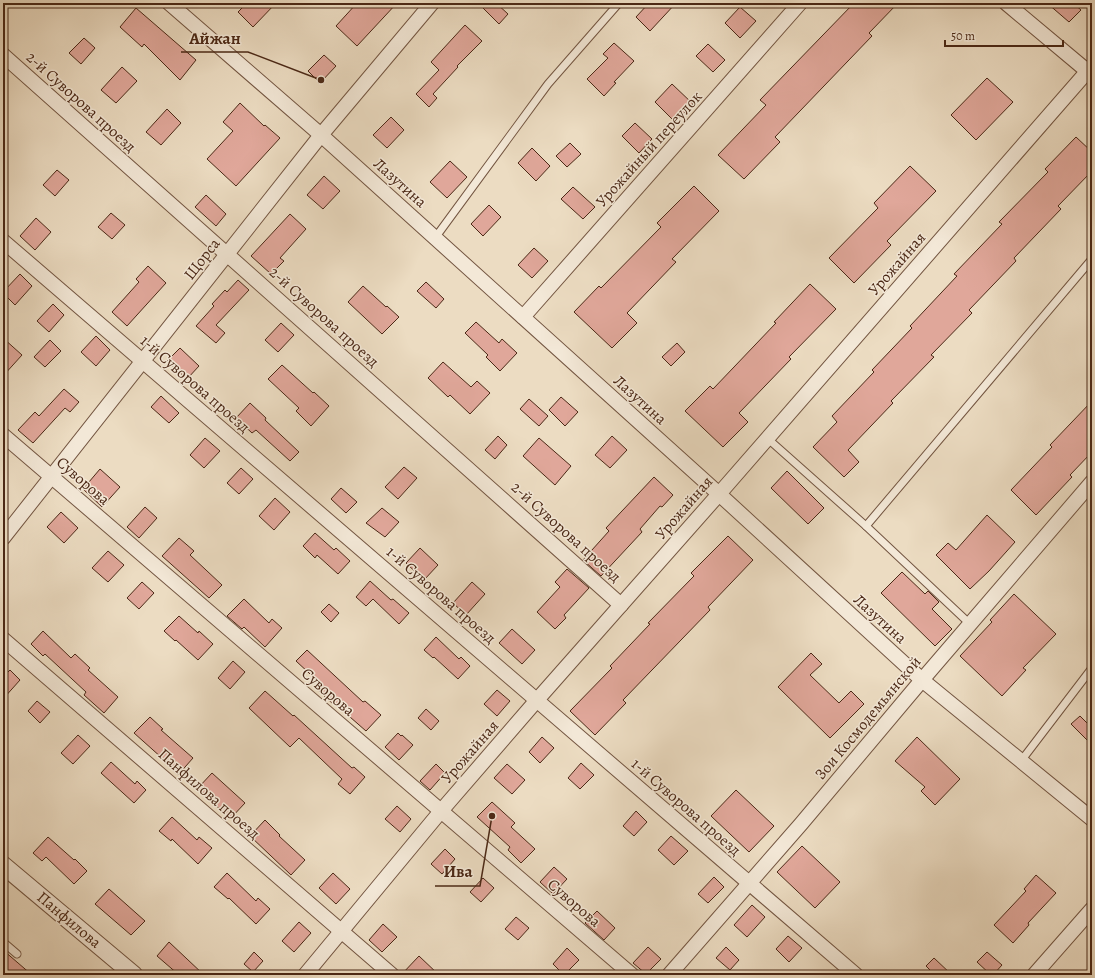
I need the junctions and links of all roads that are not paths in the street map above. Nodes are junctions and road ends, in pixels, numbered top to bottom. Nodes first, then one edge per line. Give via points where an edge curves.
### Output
1 (169, 3) edge
2 (432, 3) edge
3 (619, 3) edge
4 (800, 3) edge
5 (1006, 3) edge
6 (3, 55) edge
7 (1090, 71) edge
8 (321, 135) junction
9 (435, 238) junction
10 (3, 241) edge
11 (228, 254) junction
12 (1092, 259) edge
13 (523, 317) junction
14 (143, 362) junction
15 (3, 435) edge
16 (767, 438) junction
17 (52, 477) junction
18 (1092, 482) edge
19 (719, 494) junction
20 (866, 526) junction
21 (3, 538) edge
22 (621, 605) junction
23 (970, 624) junction
24 (3, 639) edge
25 (1092, 668) edge
26 (922, 680) junction
27 (537, 700) junction
28 (1021, 761) junction
29 (441, 811) junction
30 (1092, 820) edge
31 (3, 865) edge
32 (750, 883) junction
33 (1092, 909) edge
34 (341, 931) junction
35 (3, 942) edge
36 (17, 954) dead end
37 (134, 975) edge
38 (305, 975) edge
39 (392, 975) edge
40 (632, 975) edge
41 (669, 975) edge
42 (856, 975) edge
43 (1034, 975) edge

1 - 8 street, Лазутина
2 - 8 street, Щорса
3 - 9 lane via 548,84
4 - 13 street, Урожайный переулок
5 - 7 street
6 - 11 street, 2-й Суворова проезд
7 - 16 street, Урожайная
8 - 9 street, Лазутина
8 - 11 street, Щорса
9 - 13 street, Лазутина
10 - 14 street, 1-й Суворова проезд
11 - 14 street, Щорса
11 - 22 street, 2-й Суворова проезд
12 - 20 lane
13 - 19 street, Лазутина
14 - 17 street, Щорса
14 - 27 street, 1-й Суворова проезд
15 - 17 street, Суворова
16 - 19 street, Урожайная
16 - 20 lane
17 - 21 street, Щорса
17 - 29 street, Суворова
18 - 23 street, Зои Космодемьянской
19 - 22 street, Урожайная
19 - 26 street, Лазутина
20 - 23 lane
22 - 27 street, Урожайная
23 - 26 street, Зои Космодемьянской
24 - 34 street, Панфилова проезд
25 - 28 lane
26 - 28 street, Лазутина
26 - 32 street, Зои Космодемьянской
27 - 29 street, Урожайная
27 - 32 street, 1-й Суворова проезд
28 - 30 street, Лазутина
29 - 34 street, Урожайная
29 - 40 street, Суворова
31 - 37 street, Панфилова
32 - 41 street, Зои Космодемьянской
32 - 42 street, 1-й Суворова проезд
33 - 43 street
34 - 38 street, Урожайная
34 - 39 street, Панфилова проезд
35 - 36 lane

